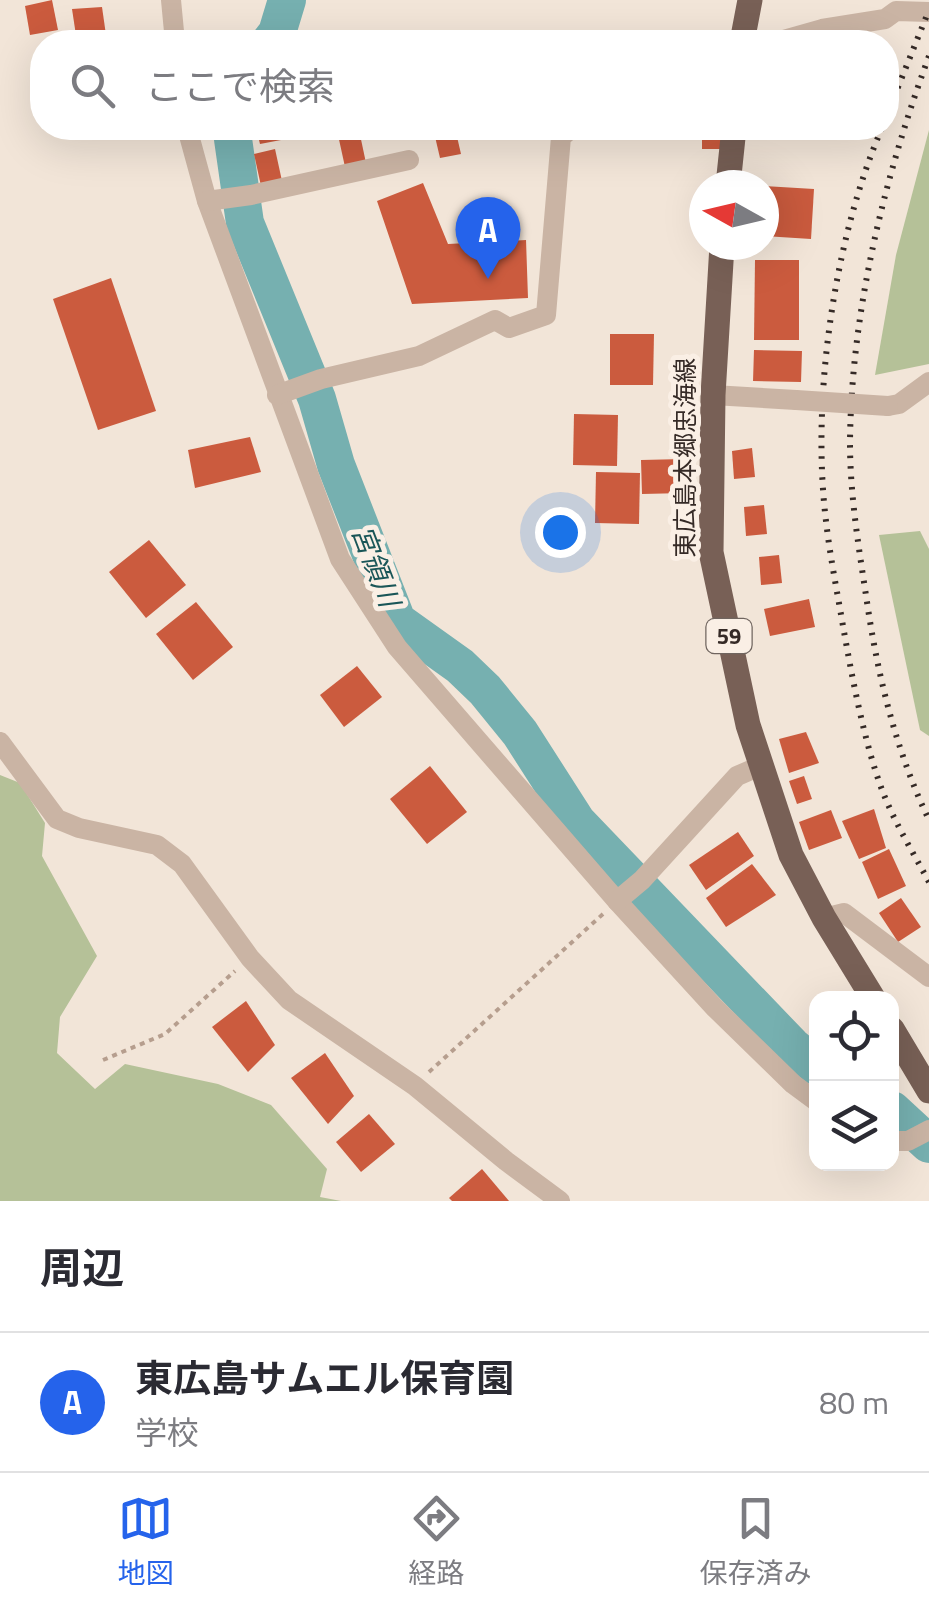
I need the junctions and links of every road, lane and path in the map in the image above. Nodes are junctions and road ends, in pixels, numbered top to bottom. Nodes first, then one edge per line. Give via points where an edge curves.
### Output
1 (171, 0) edge
2 (750, 0) edge
3 (929, 12) edge
4 (174, 30) edge
5 (744, 30) edge
6 (818, 30) edge
7 (192, 140) edge
8 (561, 140) edge
9 (733, 140) edge
10 (409, 160) dead end
11 (730, 170) edge
12 (217, 199) junction
13 (721, 260) edge
14 (929, 382) edge
15 (286, 392) junction
16 (713, 395) junction
17 (0, 742) edge
18 (760, 766) junction
19 (630, 890) junction
20 (824, 918) junction
21 (250, 958) junction
22 (929, 977) edge
23 (869, 991) edge
24 (899, 1041) edge
25 (103, 1060) dead end
26 (415, 1086) junction
27 (929, 1091) edge
28 (809, 1096) edge
29 (929, 1130) edge
30 (899, 1141) edge
31 (560, 1201) edge

1 - 4 street
2 - 5 main road
3 - 6 street via 896,11 885,19
7 - 12 street
8 - 15 street via 546,316 509,328 496,320 419,356
9 - 11 main road
10 - 12 street
12 - 15 street
13 - 16 main road, 東広島本郷忠海線 / 59
14 - 16 street, bridge via 888,406
15 - 19 street via 340,559 397,647
16 - 18 main road, 東広島本郷忠海線 / 59 via 711,552
17 - 21 street via 57,819 156,844 182,864
18 - 19 street via 737,776
18 - 20 main road, 東広島本郷忠海線 / 59 via 791,855
19 - 26 path
19 - 28 street via 714,1007
20 - 22 street via 844,913
20 - 23 main road, 東広島本郷忠海線 / 59
21 - 25 path via 165,1034
21 - 26 street via 289,1000
24 - 27 main road
26 - 31 street
29 - 30 street

